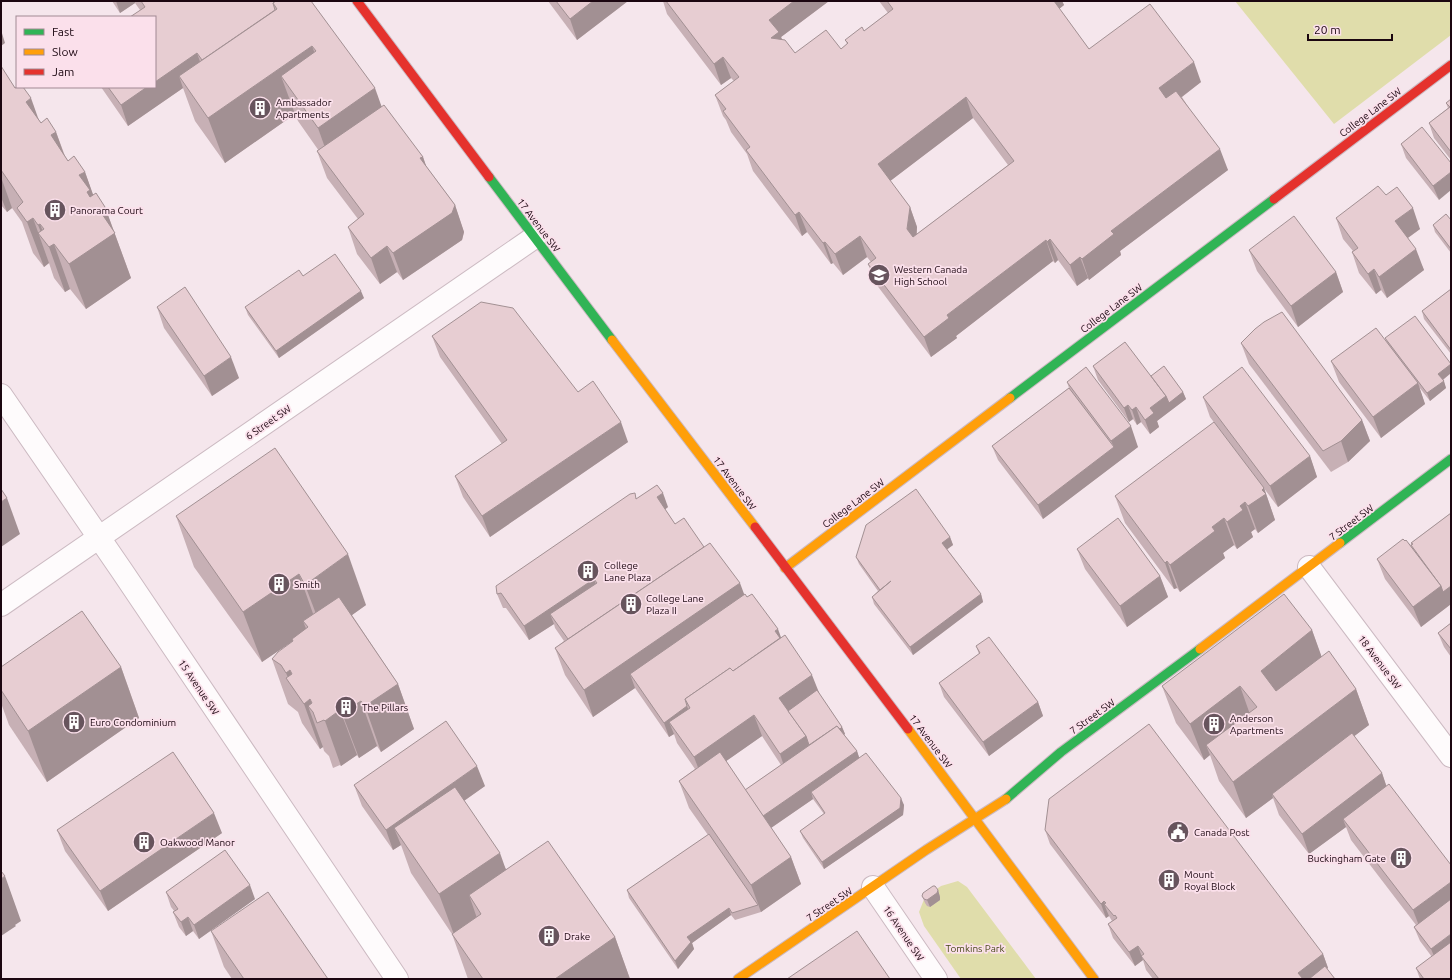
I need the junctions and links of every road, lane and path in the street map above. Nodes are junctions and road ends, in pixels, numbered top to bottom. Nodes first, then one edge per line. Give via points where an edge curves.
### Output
1 (357, 1) edge
2 (1451, 65) edge
3 (535, 237) junction
4 (1, 395) edge
5 (1451, 459) edge
6 (99, 538) junction
7 (1309, 567) junction
8 (785, 568) junction
9 (1, 606) edge
10 (1451, 756) edge
11 (974, 819) junction
12 (872, 887) junction
13 (397, 979) edge
14 (738, 979) edge
15 (936, 979) edge
16 (1094, 979) edge

1 - 3 street, 17 Avenue SW
2 - 8 street, College Lane SW
3 - 6 street, 6 Street SW
3 - 8 street, 17 Avenue SW
4 - 6 street, 15 Avenue SW
5 - 7 street, 7 Street SW
6 - 9 street, 6 Street SW
6 - 13 street, 15 Avenue SW
7 - 10 street, 18 Avenue SW
7 - 11 street, 7 Street SW via 1061,752 1010,796
8 - 11 street, 17 Avenue SW
11 - 12 street, 7 Street SW
11 - 16 street, 17 Avenue SW
12 - 14 street, 7 Street SW
12 - 15 street, 16 Avenue SW

